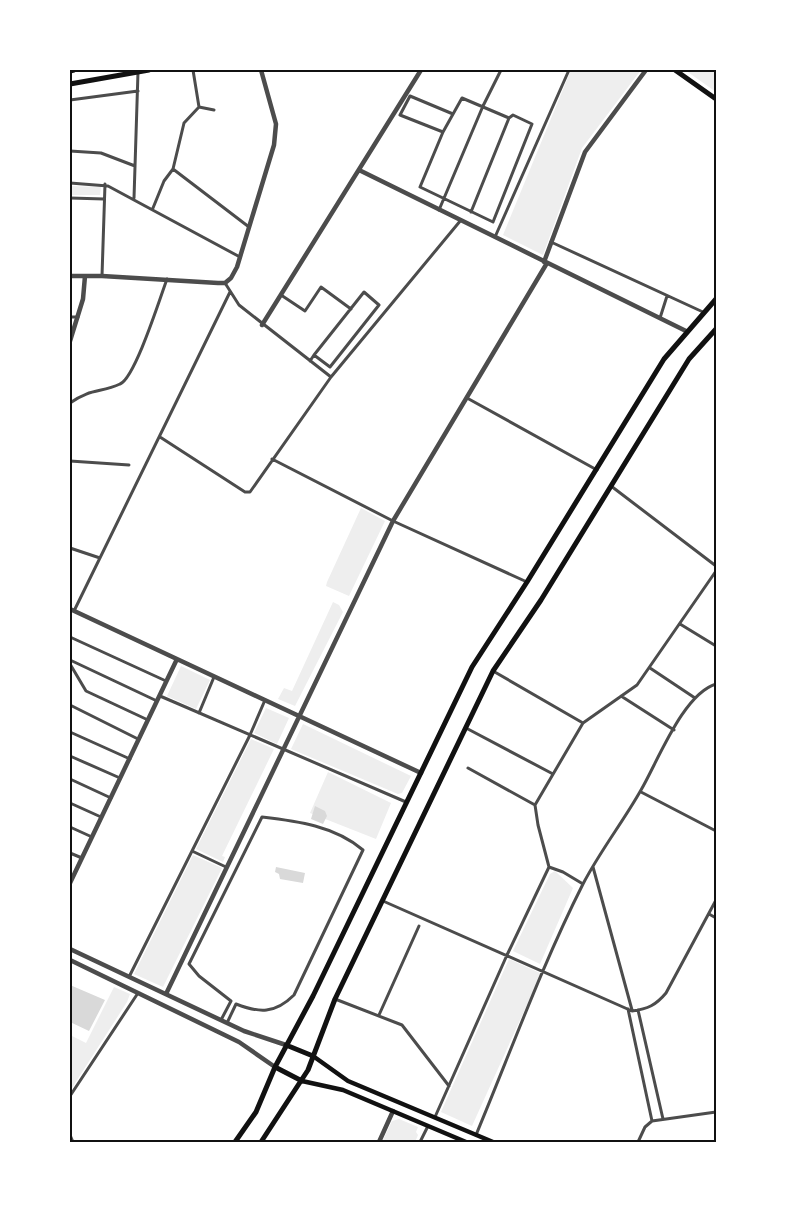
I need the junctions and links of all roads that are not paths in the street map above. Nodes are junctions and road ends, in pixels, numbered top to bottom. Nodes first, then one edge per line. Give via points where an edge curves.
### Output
1 (74, 70) edge
2 (149, 70) edge
3 (193, 70) edge
4 (262, 70) edge
5 (421, 70) edge
6 (501, 70) edge
7 (569, 70) edge
8 (646, 70) edge
9 (675, 70) edge
10 (70, 71) edge
11 (138, 72) junction
12 (70, 84) edge
13 (138, 90) junction
14 (716, 99) edge
15 (70, 100) edge
16 (483, 106) junction
17 (199, 107) junction
18 (214, 110) dead end
19 (453, 114) junction
20 (509, 118) junction
21 (443, 132) junction
22 (70, 151) edge
23 (135, 166) junction
24 (173, 169) junction
25 (359, 170) junction
26 (70, 183) edge
27 (105, 184) junction
28 (70, 198) edge
29 (134, 198) junction
30 (444, 198) junction
31 (104, 199) junction
32 (152, 208) junction
33 (439, 210) junction
34 (472, 212) junction
35 (461, 220) junction
36 (249, 227) junction
37 (495, 237) junction
38 (551, 242) junction
39 (240, 257) junction
40 (546, 262) junction
41 (70, 270) edge
42 (70, 276) edge
43 (85, 276) junction
44 (102, 276) junction
45 (168, 279) junction
46 (225, 283) junction
47 (230, 292) junction
48 (281, 295) junction
49 (667, 296) junction
50 (716, 299) edge
51 (351, 308) junction
52 (703, 312) junction
53 (70, 317) edge
54 (78, 317) junction
55 (660, 318) junction
56 (262, 325) junction
57 (716, 329) edge
58 (686, 331) junction
59 (70, 341) edge
60 (314, 356) junction
61 (310, 361) junction
62 (331, 377) junction
63 (467, 398) junction
64 (70, 403) edge
65 (160, 437) junction
66 (272, 459) junction
67 (70, 461) edge
68 (129, 465) dead end
69 (596, 470) junction
70 (611, 486) junction
71 (393, 521) junction
72 (70, 548) edge
73 (100, 558) junction
74 (716, 566) edge
75 (716, 571) edge
76 (527, 582) junction
77 (72, 610) edge
78 (680, 624) junction
79 (70, 637) edge
80 (716, 646) edge
81 (177, 659) junction
82 (70, 660) edge
83 (70, 664) edge
84 (650, 668) junction
85 (493, 671) junction
86 (214, 677) junction
87 (167, 682) junction
88 (716, 684) edge
89 (160, 696) junction
90 (621, 696) junction
91 (695, 698) junction
92 (265, 700) junction
93 (157, 701) junction
94 (71, 706) edge
95 (198, 713) junction
96 (299, 716) junction
97 (148, 720) junction
98 (583, 723) junction
99 (466, 728) junction
100 (674, 730) junction
101 (70, 732) edge
102 (250, 735) junction
103 (139, 740) junction
104 (283, 749) junction
105 (70, 756) edge
106 (130, 759) junction
107 (468, 768) dead end
108 (421, 773) junction
109 (553, 774) junction
110 (120, 778) junction
111 (70, 779) edge
112 (641, 792) junction
113 (111, 798) junction
114 (406, 802) junction
115 (70, 803) edge
116 (536, 805) junction
117 (102, 817) junction
118 (70, 827) edge
119 (716, 832) edge
120 (92, 837) junction
121 (192, 851) junction
122 (70, 853) edge
123 (82, 858) junction
124 (593, 866) junction
125 (226, 867) junction
126 (549, 867) junction
127 (70, 883) edge
128 (583, 884) junction
129 (382, 900) junction
130 (716, 900) edge
131 (708, 914) junction
132 (716, 918) edge
133 (420, 926) dead end
134 (70, 949) edge
135 (507, 955) junction
136 (70, 960) edge
137 (544, 972) junction
138 (129, 977) junction
139 (138, 993) junction
140 (166, 994) junction
141 (335, 999) junction
142 (231, 1001) junction
143 (236, 1004) junction
144 (630, 1010) junction
145 (638, 1010) junction
146 (379, 1015) junction
147 (221, 1020) junction
148 (227, 1023) junction
149 (286, 1045) junction
150 (313, 1056) junction
151 (275, 1067) junction
152 (302, 1081) junction
153 (449, 1086) junction
154 (70, 1096) edge
155 (393, 1111) junction
156 (716, 1112) edge
157 (435, 1118) junction
158 (663, 1119) junction
159 (652, 1122) junction
160 (428, 1126) junction
161 (70, 1134) edge
162 (476, 1135) junction
163 (73, 1142) edge
164 (235, 1142) edge
165 (261, 1142) edge
166 (379, 1142) edge
167 (420, 1142) edge
168 (466, 1142) edge
169 (493, 1142) edge
170 (638, 1142) edge

1 - 10 main road
2 - 11 main road
3 - 17 street
4 - 36 street via 276,134 268,171
5 - 25 street
6 - 16 street
7 - 37 street
8 - 38 street via 585,152
9 - 14 main road
11 - 12 main road
11 - 13 street
13 - 15 street
13 - 23 street
16 - 19 street via 462,98
16 - 20 street
16 - 30 street
17 - 18 street
17 - 24 street via 184,123
19 - 21 street
19 - 21 street via 410,96 400,115
20 - 34 street
20 - 34 street via 513,115 532,124 493,222
21 - 30 street via 420,187
22 - 23 street via 101,153
23 - 29 street
24 - 32 street
24 - 36 street
25 - 33 street
25 - 48 street
26 - 27 street
27 - 29 street
27 - 31 street
28 - 31 street
29 - 32 street
30 - 33 street
30 - 34 street
31 - 44 street
32 - 39 street
33 - 35 street
35 - 37 street
35 - 62 street
36 - 39 street
37 - 40 street
38 - 40 street
38 - 49 street
39 - 46 street via 235,272
40 - 55 street
40 - 63 street
41 - 42 street
42 - 43 street
43 - 44 street
43 - 54 street
44 - 45 street
45 - 46 street
45 - 64 street via 138,358 126,379 121,384 87,392
46 - 47 street
47 - 56 street via 239,305
47 - 65 street
48 - 51 street via 305,311 321,287
48 - 56 street
49 - 52 street
49 - 55 street
50 - 52 main road
51 - 60 street
51 - 60 street via 364,292 379,305 330,368
52 - 58 main road
53 - 54 street
54 - 59 street
55 - 58 street
56 - 61 street
57 - 70 main road via 689,359
58 - 69 main road via 664,359
60 - 61 street
61 - 62 street
62 - 66 street
63 - 69 street
63 - 71 street
65 - 66 street via 245,492 250,492
65 - 73 street
66 - 71 street
67 - 68 street
69 - 76 main road
70 - 74 street
70 - 85 main road
71 - 76 street
71 - 96 street
72 - 73 street
73 - 77 street
75 - 78 street
76 - 108 main road via 472,667
77 - 81 street
78 - 80 street
78 - 84 street
79 - 87 street
81 - 86 street
81 - 87 street
82 - 93 street
83 - 97 street via 88,693
84 - 90 street via 637,685
84 - 91 street
85 - 98 street
85 - 99 main road
86 - 92 street
86 - 95 street
87 - 89 street
88 - 91 street
89 - 93 street
89 - 95 street
90 - 98 street
90 - 100 street
91 - 100 street
92 - 96 street
92 - 102 street
93 - 97 street
94 - 103 street
95 - 102 street
96 - 104 street
96 - 108 street
97 - 103 street
98 - 109 street
99 - 109 street
99 - 129 main road
100 - 112 street
101 - 106 street
102 - 104 street
102 - 121 street
103 - 106 street
104 - 114 street
104 - 125 street
105 - 110 street
106 - 110 street
107 - 116 street
108 - 114 main road
109 - 116 street
110 - 113 street
111 - 113 street
112 - 119 street
112 - 124 street
113 - 117 street
114 - 149 main road via 313,996
115 - 117 street
116 - 126 street
117 - 120 street
118 - 120 street
120 - 123 street
121 - 125 street
121 - 138 street
122 - 123 street
123 - 127 street
124 - 128 street
124 - 144 street
125 - 140 street
126 - 128 street
126 - 135 street
128 - 137 street
129 - 135 street
129 - 141 main road
130 - 131 street
131 - 132 street
131 - 145 street via 666,993 650,1008
133 - 146 street
134 - 138 street
135 - 137 street
135 - 153 street
136 - 139 street
137 - 144 street
137 - 162 street
138 - 140 street
139 - 151 street via 239,1042
139 - 154 street
140 - 147 street
141 - 146 street
141 - 150 main road
142 - 143 street
142 - 143 street via 199,976 190,964 262,817 304,822 351,839 363,850 294,996 287,1003 267,1010 255,1011
142 - 147 street
143 - 148 street
144 - 145 street
144 - 159 street
145 - 158 street
146 - 153 street via 402,1025
147 - 148 street
148 - 149 street
149 - 150 main road
149 - 151 main road
150 - 152 main road
150 - 157 main road via 348,1081
151 - 152 main road
151 - 164 main road via 256,1112
152 - 155 main road via 343,1090
152 - 165 main road
153 - 157 street
155 - 160 main road
155 - 166 street
156 - 158 street
157 - 162 main road
158 - 159 street
159 - 170 street via 645,1126
160 - 167 street
160 - 168 main road
161 - 163 street
162 - 169 main road

